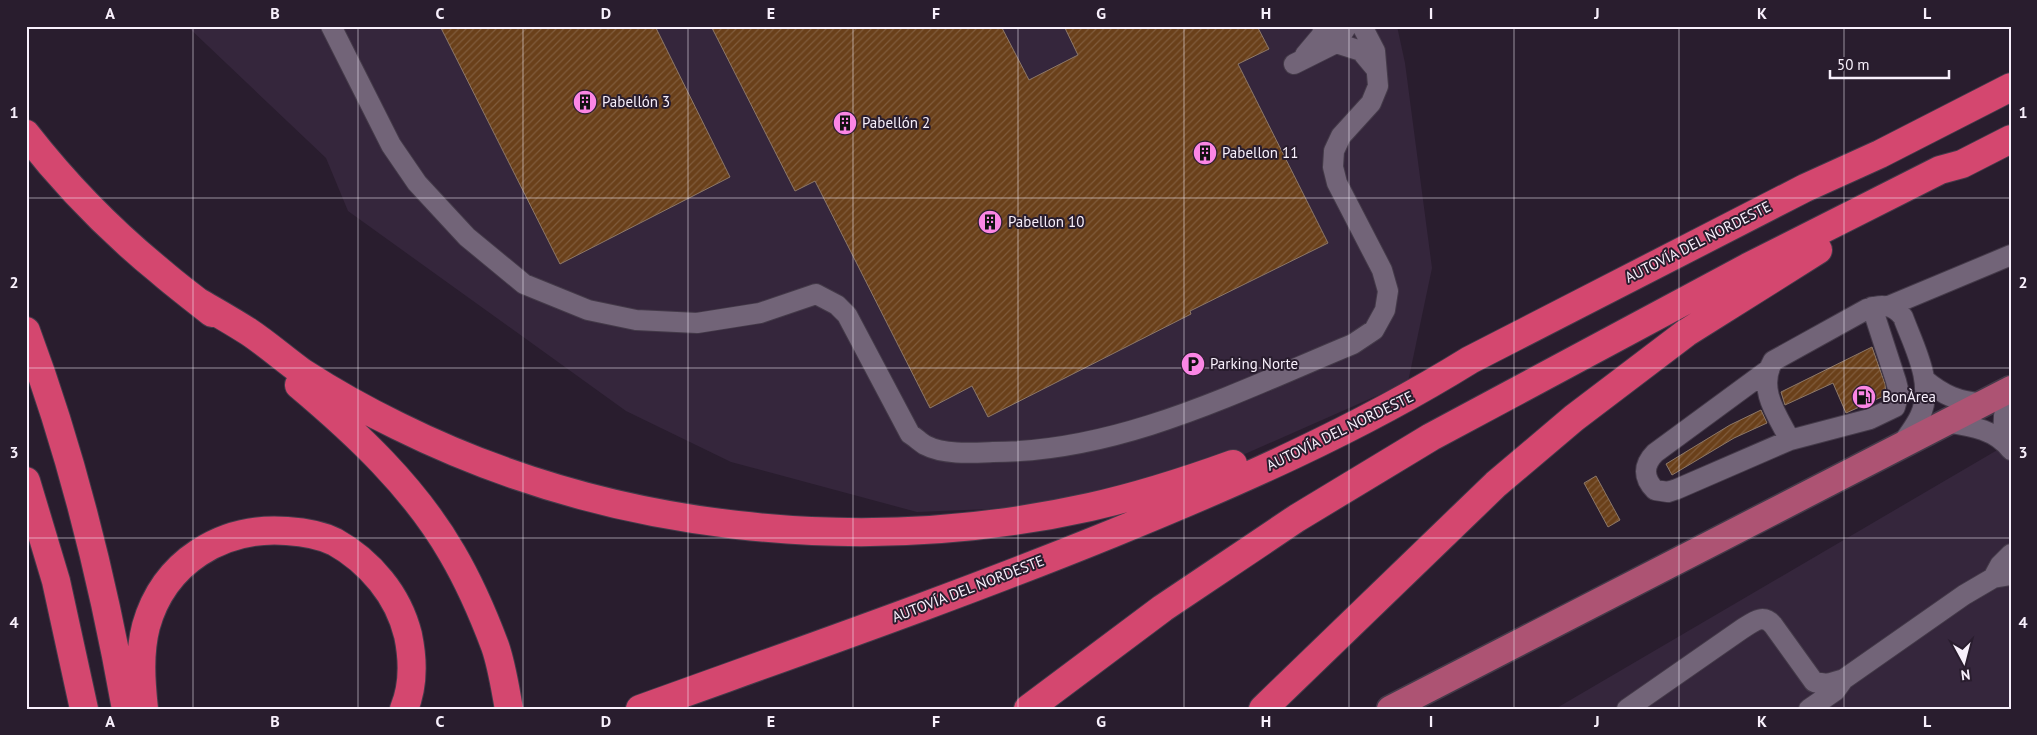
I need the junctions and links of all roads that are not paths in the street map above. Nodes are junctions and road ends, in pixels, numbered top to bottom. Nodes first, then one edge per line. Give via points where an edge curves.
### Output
1 (331, 26) edge
2 (1325, 26) edge
3 (1362, 26) edge
4 (1342, 34) edge
5 (1378, 71) junction
6 (2011, 87) edge
7 (26, 134) edge
8 (2011, 139) edge
9 (1962, 164) junction
10 (2011, 255) edge
11 (197, 301) junction
12 (1880, 306) junction
13 (26, 331) edge
14 (1470, 360) junction
15 (1768, 370) junction
16 (1925, 380) junction
17 (2010, 389) edge
18 (1982, 403) junction
19 (1946, 422) junction
20 (1790, 440) junction
21 (2007, 445) edge
22 (1901, 446) junction
23 (26, 481) edge
24 (2011, 554) edge
25 (2002, 577) edge
26 (1844, 679) junction
27 (84, 709) edge
28 (126, 709) edge
29 (144, 709) edge
30 (404, 709) edge
31 (509, 709) edge
32 (640, 709) edge
33 (1028, 709) edge
34 (1263, 709) edge
35 (1390, 709) edge
36 (1627, 709) edge
37 (1809, 709) edge

1 - 5 lane via 390,145 417,183 467,237 524,284 588,310 636,320 697,323 760,313 816,294 837,305 847,315 910,434 926,445 948,451 1023,452 1068,446 1122,433 1178,417 1353,344 1374,330 1385,310 1388,291 1382,270 1337,183 1333,167 1334,150 1340,136 1371,103 1378,86
2 - 4 lane via 1321,36 1297,62
3 - 5 lane via 1375,51
4 - 5 lane
6 - 14 highway, AUTOVÍA DEL NORDESTE via 1805,188
7 - 11 highway via 112,228
8 - 9 highway
9 - 33 highway via 1940,170 1757,262 1431,436 1297,518 1171,603
9 - 34 highway via 1947,181 1862,225 1736,300 1574,418 1496,484
10 - 12 lane
11 - 14 highway via 249,332 345,398 400,427 486,464 579,494 673,516 771,529 871,532 961,527 1091,507 1246,459 1420,377
11 - 31 highway via 315,399 391,471 425,513 452,552 477,602 495,647
12 - 15 lane via 1778,357
12 - 16 lane via 1898,311 1903,317
12 - 20 lane via 1899,393 1895,406 1870,419
13 - 28 highway via 69,457 96,558
14 - 32 highway, AUTOVÍA DEL NORDESTE via 1420,391 1302,451 1158,514 955,596
15 - 20 lane via 1766,382 1770,402
15 - 20 lane via 1655,453 1645,468 1646,477 1655,490 1668,492
16 - 18 lane via 1952,398
16 - 22 lane via 1919,417
17 - 18 main road
17 - 21 lane via 2005,408
18 - 19 main road
19 - 21 lane via 1984,430
19 - 22 main road
22 - 35 main road
23 - 27 highway via 56,581
24 - 25 lane via 2000,565
25 - 26 lane via 1964,595
26 - 36 lane via 1827,684 1814,682 1773,625 1768,619 1761,618
26 - 37 lane via 1835,691
29 - 30 highway via 142,644 158,597 172,576 195,555 219,540 272,530 302,532 333,541 356,556 388,589 406,625 411,650 412,679

